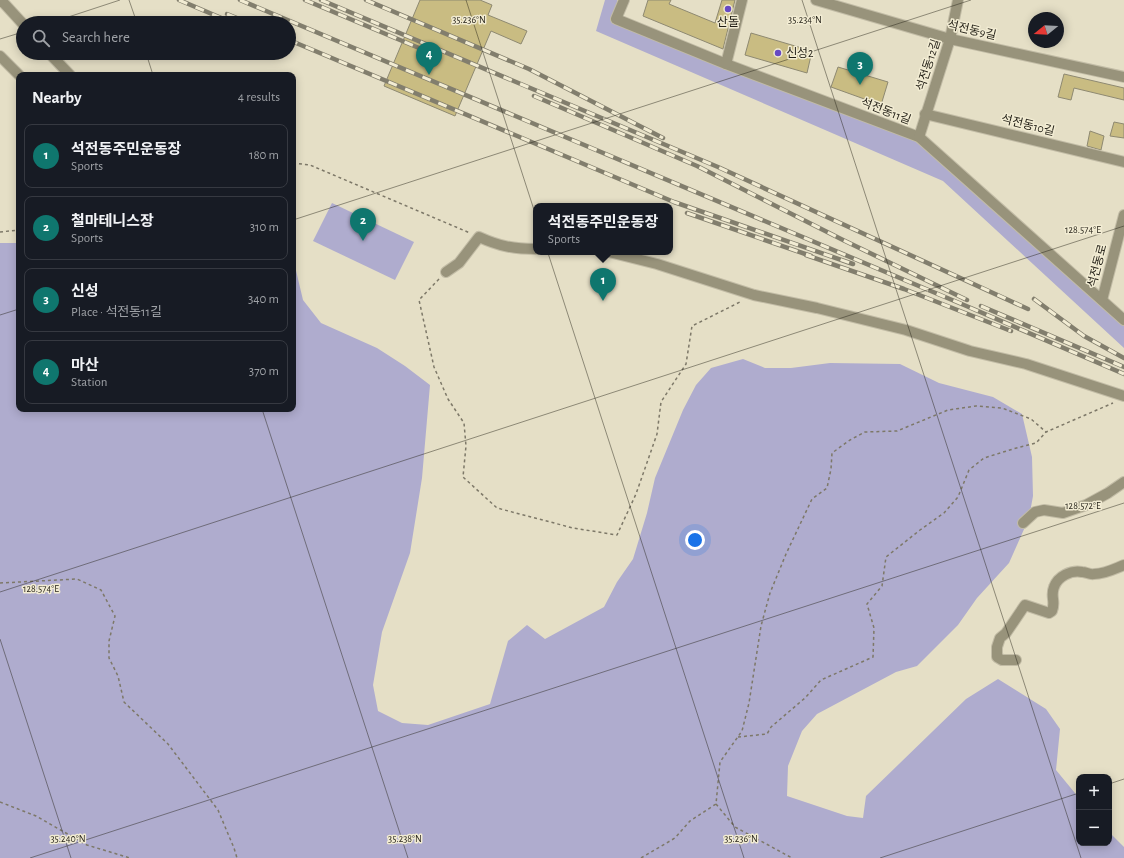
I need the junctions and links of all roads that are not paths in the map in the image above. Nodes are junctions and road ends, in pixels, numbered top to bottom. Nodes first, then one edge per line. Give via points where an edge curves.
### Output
1 (1, 0) edge
2 (624, 0) edge
3 (742, 0) edge
4 (816, 0) edge
5 (958, 0) edge
6 (16, 16) edge
7 (950, 39) junction
8 (0, 56) edge
9 (56, 60) edge
10 (726, 64) junction
11 (16, 72) edge
12 (67, 72) edge
13 (1124, 77) edge
14 (925, 114) junction
15 (919, 137) junction
16 (1124, 162) edge
17 (1124, 215) edge
18 (533, 249) edge
19 (1119, 252) edge
20 (621, 255) edge
21 (446, 272) road end
22 (1102, 300) junction
23 (1124, 320) edge
24 (1121, 398) edge
25 (1124, 482) edge
26 (1023, 524) dead end
27 (1124, 565) edge
28 (1016, 660) dead end

1 - 6 street
2 - 10 street, 석전동11길 via 616,19
3 - 10 street
4 - 7 street, 석전동9길
5 - 7 street, 석전동12길
7 - 13 street, 석전동9길
7 - 14 street, 석전동12길
8 - 11 street
9 - 12 street
10 - 15 street, 석전동11길
14 - 15 street, 석전동12길
14 - 16 street, 석전동10길
15 - 22 street, 석전동11길
17 - 19 street, 석전동로
18 - 21 street via 496,245 479,237 459,263
19 - 22 street, 석전동로
20 - 24 street via 754,295 906,330 970,351 1026,364
22 - 23 street, 석전동11길
25 - 26 street via 1086,505 1063,513 1044,510 1035,512
27 - 28 street via 1093,575 1071,571 1054,586 1052,595 1055,605 1049,613 1025,606 1000,638 997,647 997,657 1002,660

